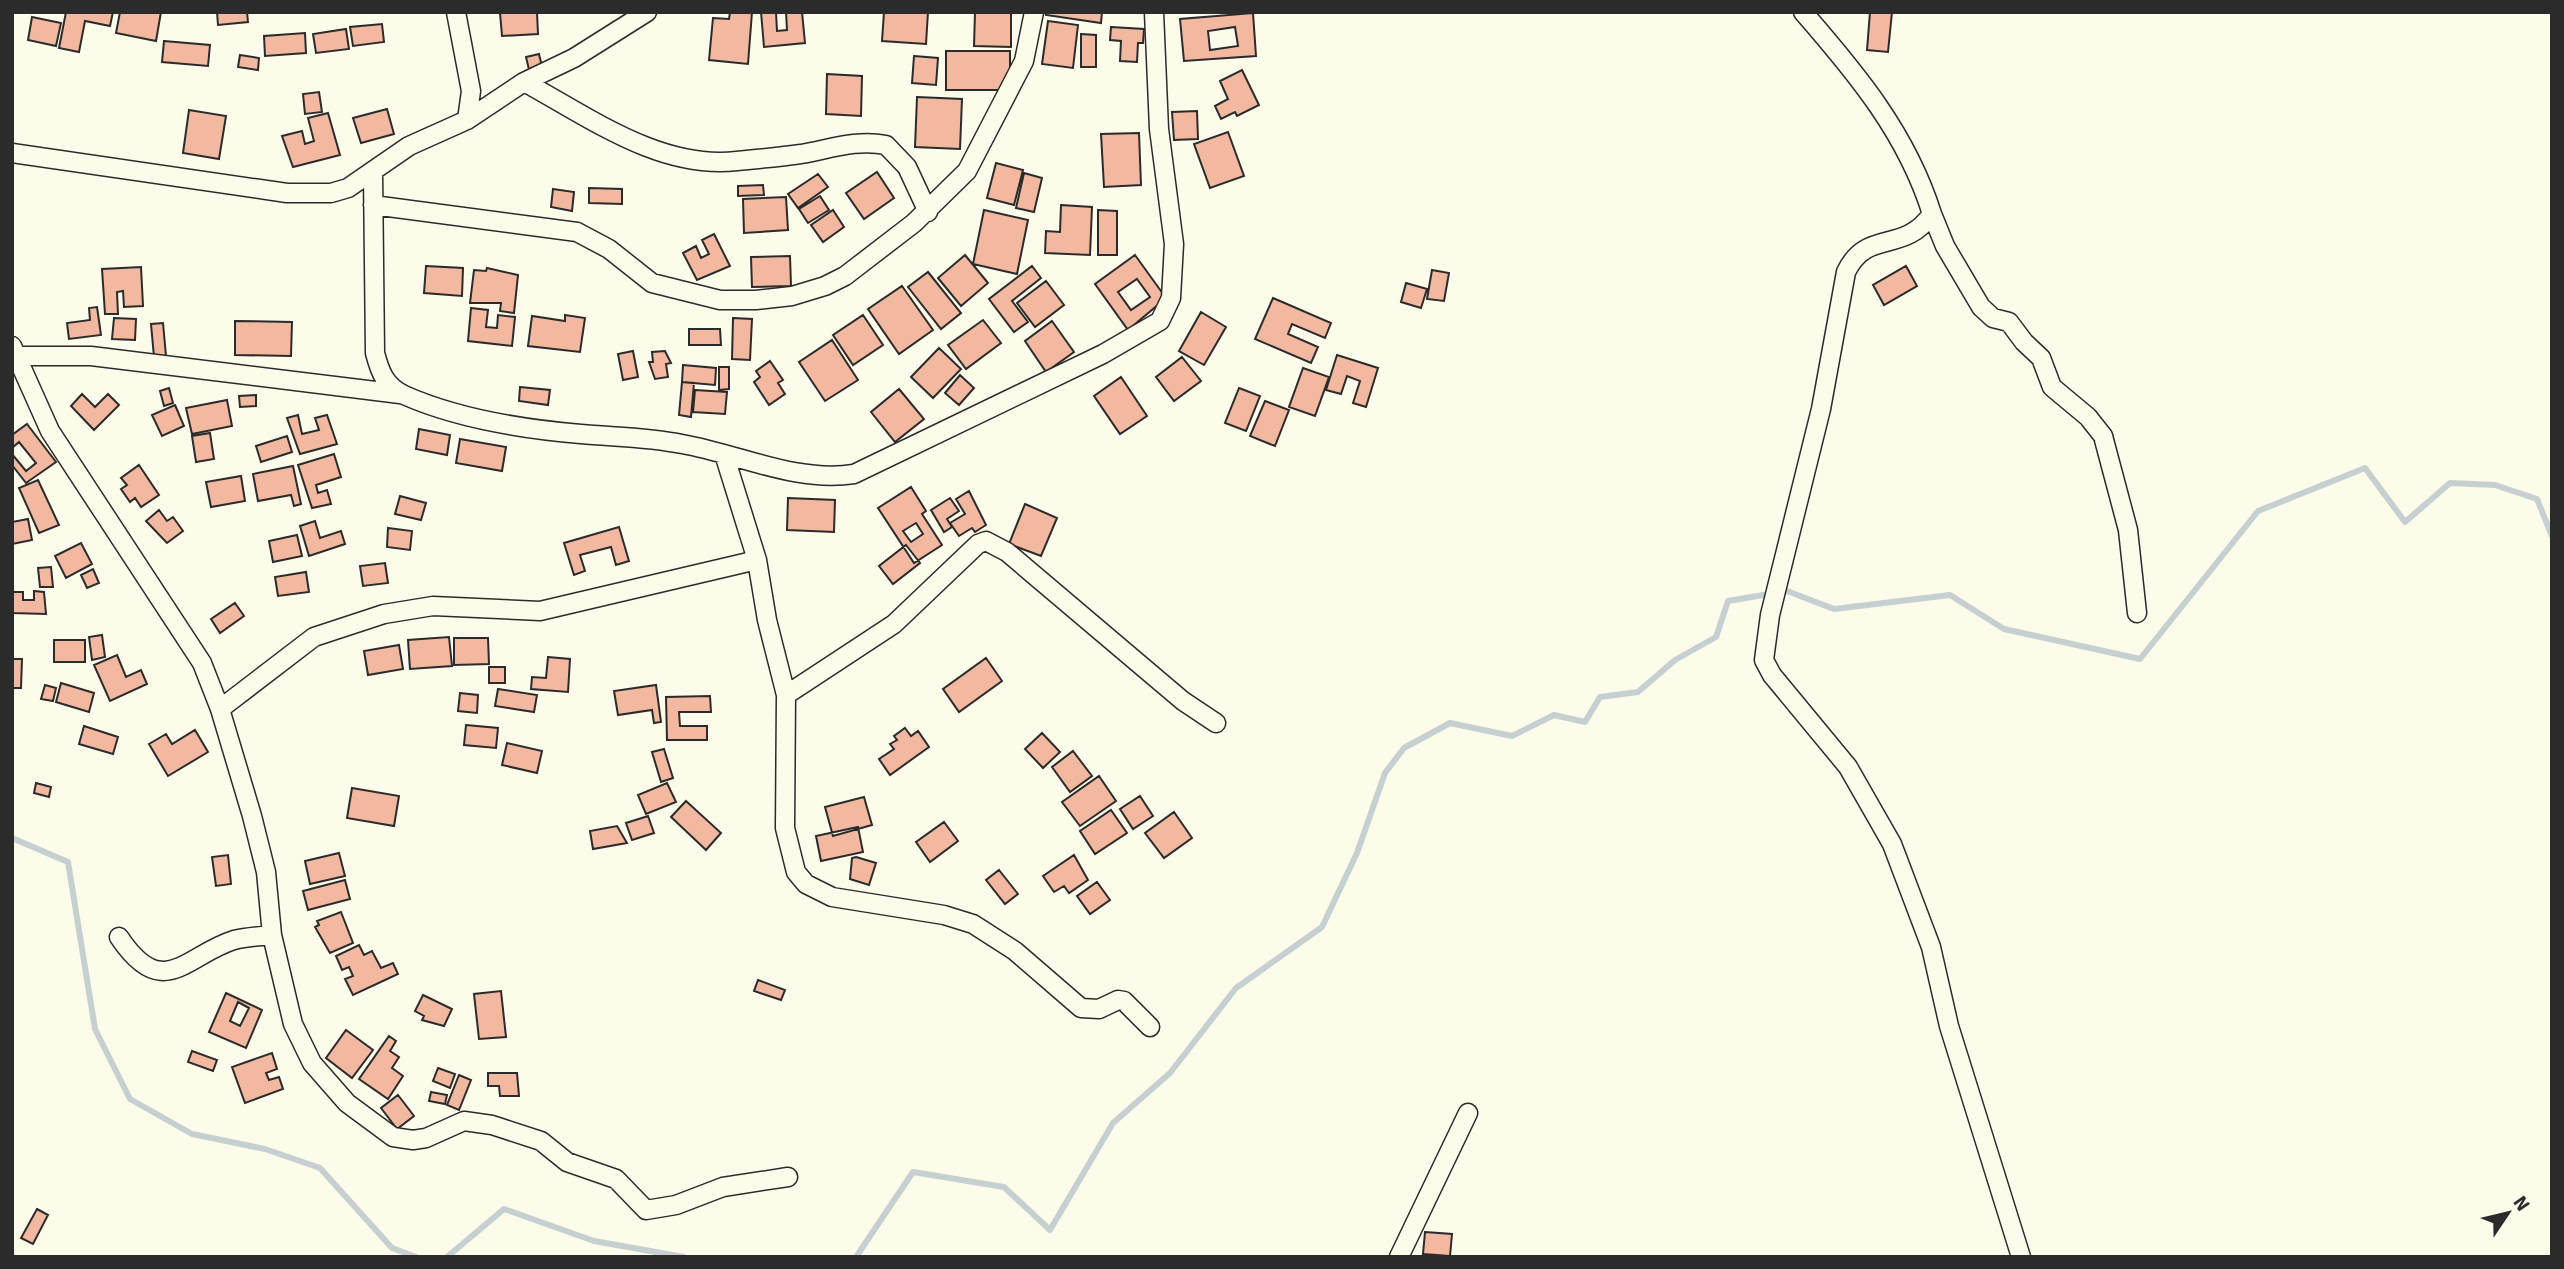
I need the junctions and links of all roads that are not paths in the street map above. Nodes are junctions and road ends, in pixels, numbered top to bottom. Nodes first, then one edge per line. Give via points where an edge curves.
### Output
1 (456, 12) edge
2 (647, 12) edge
3 (1034, 12) edge
4 (1154, 12) edge
5 (1803, 12) edge
6 (524, 82) junction
7 (467, 120) junction
8 (12, 153) edge
9 (373, 173) junction
10 (373, 205) junction
11 (928, 212) junction
12 (1932, 214) junction
13 (15, 351) edge
14 (403, 395) junction
15 (724, 454) junction
16 (757, 559) junction
17 (2137, 613) dead end
18 (786, 695) junction
19 (220, 709) junction
20 (1216, 723) dead end
21 (272, 935) junction
22 (119, 937) dead end
23 (1150, 1027) dead end
24 (1468, 1113) dead end
25 (788, 1177) dead end
26 (1399, 1257) edge
27 (2021, 1257) edge

1 - 7 street via 471,91
2 - 6 street via 574,58
3 - 11 street via 1024,61 978,153
4 - 15 street via 1159,129 1174,244 1171,298 1160,321 1102,354 854,474 785,471
5 - 12 street via 1848,62 1901,138
6 - 7 street
6 - 11 street via 634,141 685,160 734,162 846,144 886,145 907,167
7 - 9 street via 409,146
8 - 9 street via 287,193 331,193
9 - 10 street
10 - 11 street via 577,232 610,249 652,283 720,300 792,296 825,286 845,276
10 - 14 street via 375,353 384,379
12 - 17 street via 1980,307 1993,318 2009,322 2041,358 2053,387 2103,436 2128,530
12 - 27 street via 1908,237 1856,254 1846,272 1821,409 1770,615 1764,660 1848,767 1892,844 1931,947 1949,1026
13 - 14 street via 91,356
13 - 19 street via 50,431 202,663
14 - 15 street via 520,428 656,439
15 - 16 street
16 - 18 street
16 - 19 street via 540,611 433,606 384,614 314,637
18 - 20 street via 894,624 986,541 1007,552 1183,701
18 - 23 street via 785,828 788,853 806,884 832,897 973,924 1015,951 1081,1008 1099,1009 1124,1001
19 - 21 street via 265,872
21 - 22 street via 233,941 179,970 147,967 131,955
21 - 25 street via 302,1047 347,1103 393,1137 426,1138 464,1121 492,1125 541,1141 567,1162 615,1179 646,1210 676,1205 723,1187
24 - 26 street

